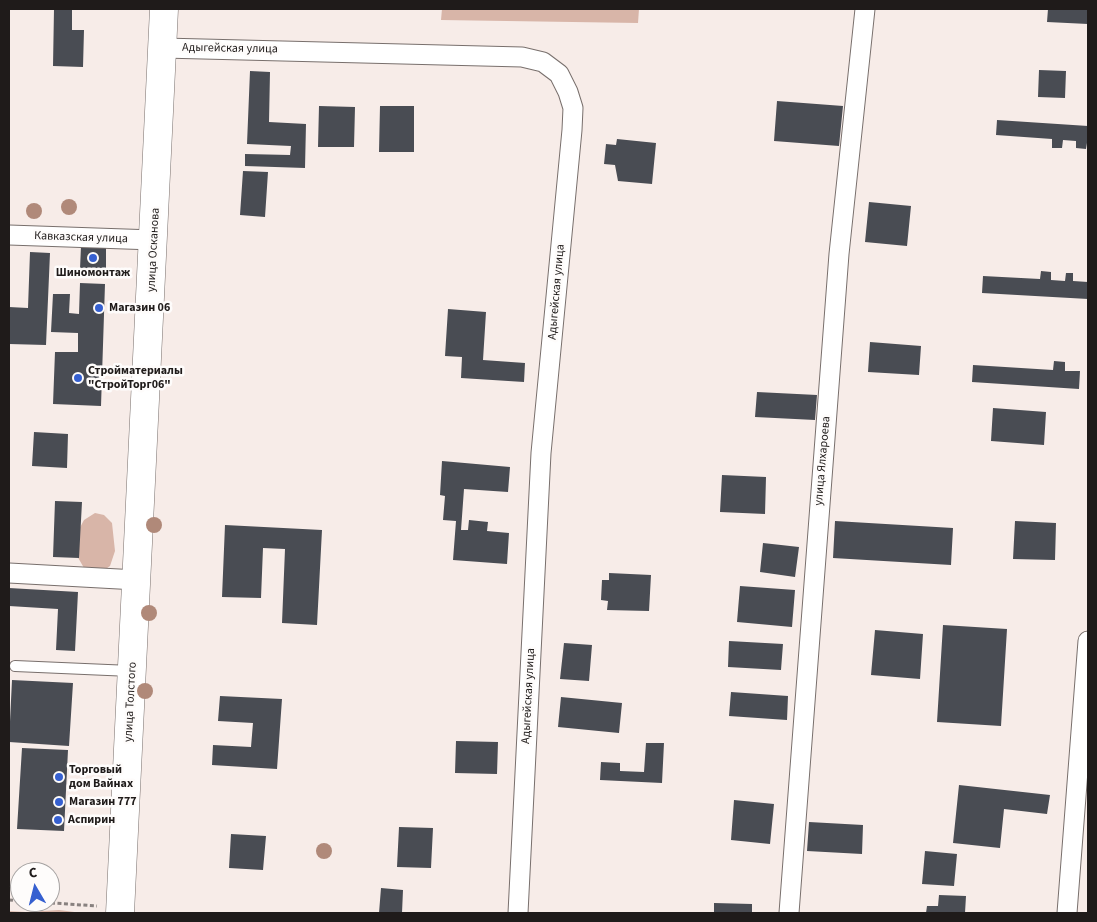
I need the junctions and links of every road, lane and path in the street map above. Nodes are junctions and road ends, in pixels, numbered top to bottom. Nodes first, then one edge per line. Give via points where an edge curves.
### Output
1 (164, 9) edge
2 (865, 9) edge
3 (162, 48) junction
4 (9, 235) edge
5 (154, 240) junction
6 (9, 573) edge
7 (137, 580) junction
8 (1088, 641) edge
9 (15, 666) dead end
10 (133, 671) junction
11 (60, 904) edge
12 (120, 910) edge
13 (518, 913) edge
14 (789, 913) edge
15 (1067, 913) edge

1 - 3 street, улица Осканова
2 - 14 street, улица Ялхароева via 839,254
3 - 5 street, улица Осканова
3 - 13 street, Адыгейская улица via 522,57 543,62 559,74 568,92 573,108 572,130 541,454
4 - 5 street, Кавказская улица
5 - 7 street, улица Осканова
6 - 7 street
7 - 10 street, улица Толстого
8 - 15 street
9 - 10 lane
10 - 12 street, улица Толстого
11 - 12 path

